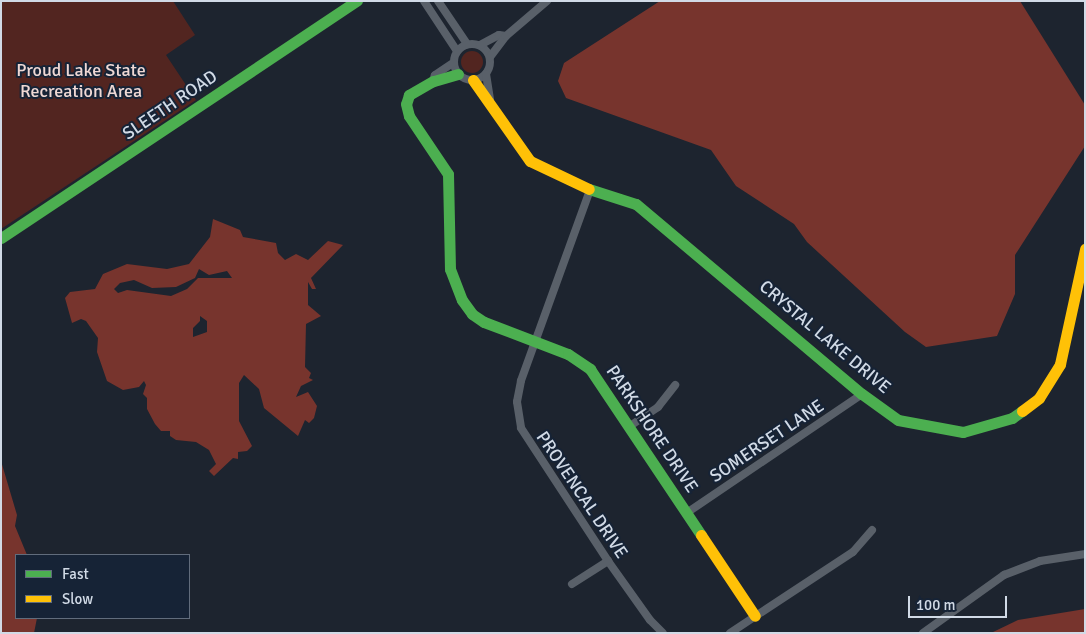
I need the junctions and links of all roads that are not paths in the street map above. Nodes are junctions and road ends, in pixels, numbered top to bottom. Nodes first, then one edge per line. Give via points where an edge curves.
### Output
1 (357, 1) edge
2 (424, 1) edge
3 (438, 1) edge
4 (547, 1) edge
5 (506, 36) junction
6 (468, 44) junction
7 (480, 45) junction
8 (457, 51) junction
9 (490, 57) junction
10 (453, 63) junction
11 (458, 74) junction
12 (486, 74) junction
13 (433, 80) junction
14 (473, 80) junction
15 (490, 100) junction
16 (590, 190) junction
17 (1, 238) edge
18 (1085, 249) edge
19 (535, 341) junction
20 (674, 385) dead end
21 (862, 394) junction
22 (630, 426) junction
23 (688, 512) junction
24 (872, 530) dead end
25 (1085, 554) edge
26 (608, 561) junction
27 (572, 584) dead end
28 (755, 616) junction
29 (663, 633) edge
30 (730, 633) edge
31 (923, 633) edge

1 - 17 street, SLEETH ROAD
2 - 8 street
3 - 6 street
4 - 5 street, CRYSTAL LAKE DRIVE
5 - 7 street, CRYSTAL LAKE DRIVE via 498,35
5 - 9 street, CRYSTAL LAKE DRIVE
6 - 7 street, CRYSTAL LAKE DRIVE
6 - 8 street
7 - 9 street
8 - 10 street
9 - 12 street, CRYSTAL LAKE DRIVE
10 - 11 street
10 - 13 street, PARKSHORE DRIVE via 435,75
11 - 13 street, PARKSHORE DRIVE
11 - 14 street, CRYSTAL LAKE DRIVE
12 - 14 street
12 - 15 street, CRYSTAL LAKE DRIVE
13 - 19 street, PARKSHORE DRIVE via 410,95 406,104 410,116 448,174 450,269 456,289 472,314 484,322
14 - 15 street, CRYSTAL LAKE DRIVE
15 - 16 street, CRYSTAL LAKE DRIVE via 530,161
16 - 19 street, PROVENCAL DRIVE
16 - 21 street, CRYSTAL LAKE DRIVE via 636,204 658,220
18 - 21 street, CRYSTAL LAKE DRIVE via 1060,364 1039,398 1012,418 963,432 898,420
19 - 22 street, PARKSHORE DRIVE via 568,354 590,369
19 - 26 street, PROVENCAL DRIVE via 521,381 518,402 521,428
20 - 22 street via 658,406
21 - 23 street, SOMERSET LANE
22 - 23 street, PARKSHORE DRIVE
23 - 28 street, PARKSHORE DRIVE
24 - 28 street via 853,552
25 - 31 street via 1040,561 1004,575
26 - 27 street
26 - 29 street, PROVENCAL DRIVE
28 - 30 street

